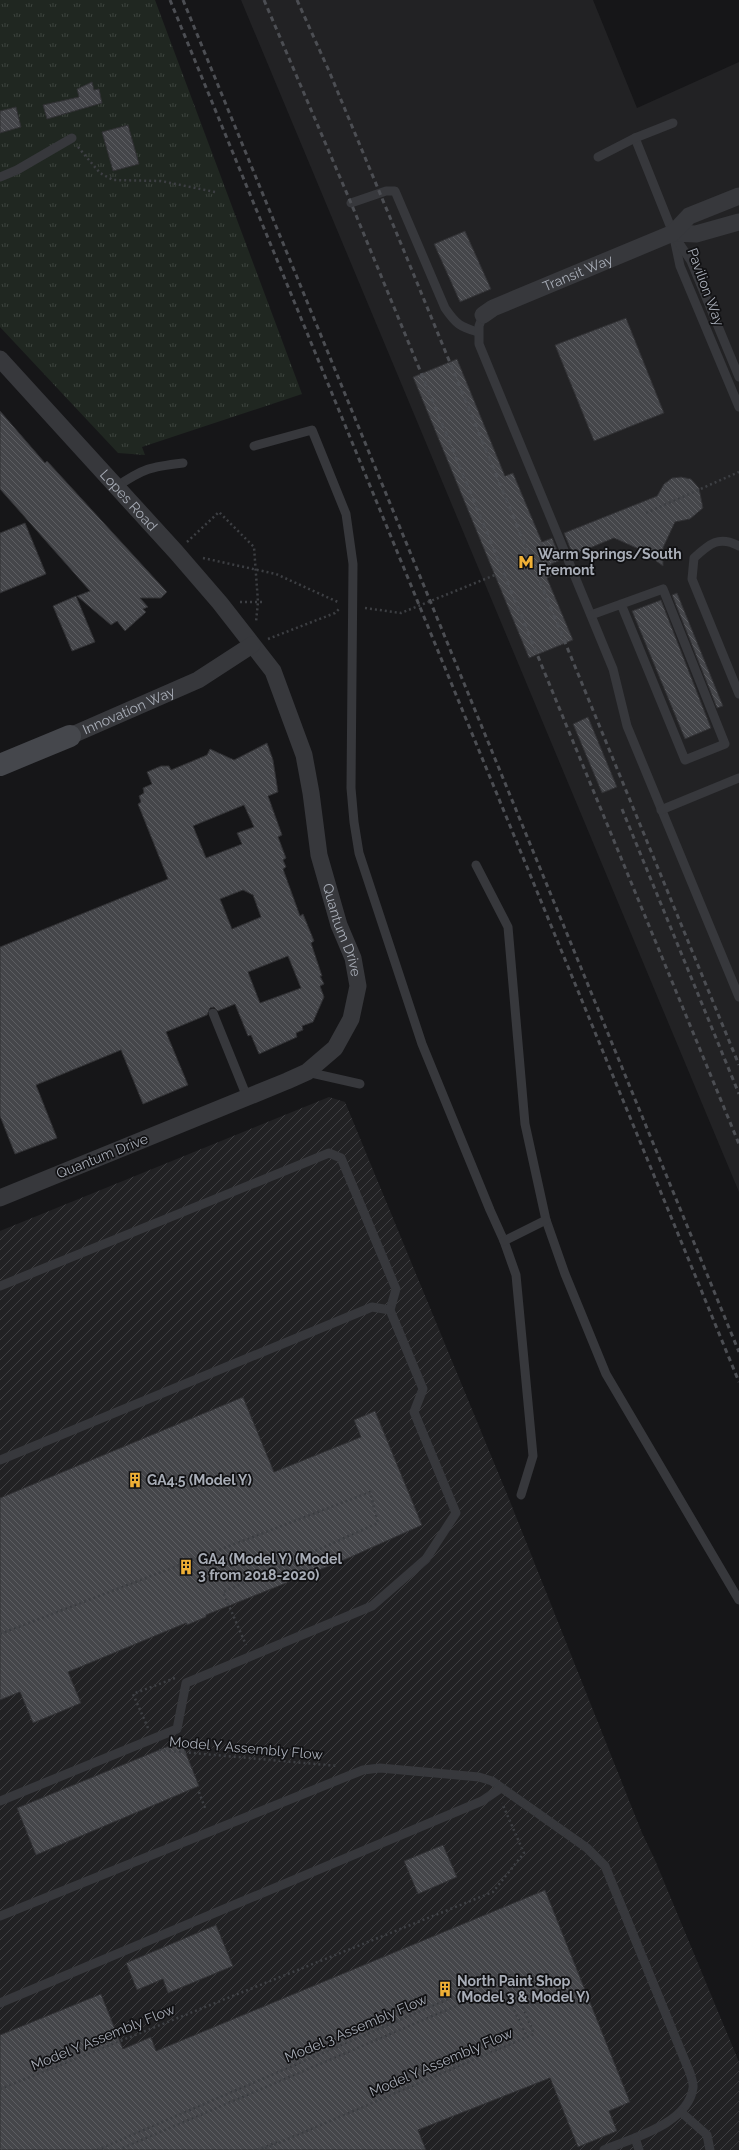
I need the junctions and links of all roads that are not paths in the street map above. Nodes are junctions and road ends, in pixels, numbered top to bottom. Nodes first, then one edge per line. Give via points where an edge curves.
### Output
1 (673, 123) dead end
2 (72, 138) road end
3 (635, 138) junction
4 (598, 157) dead end
5 (0, 177) edge
6 (739, 196) edge
7 (351, 204) dead end
8 (739, 222) edge
9 (673, 233) junction
10 (483, 315) joint
11 (478, 332) junction
12 (0, 360) edge
13 (739, 377) edge
14 (739, 407) edge
15 (254, 446) dead end
16 (183, 463) dead end
17 (116, 487) junction
18 (739, 546) edge
19 (621, 604) junction
20 (591, 615) junction
21 (252, 645) junction
22 (739, 694) edge
23 (70, 736) joint
24 (0, 765) edge
25 (739, 778) edge
26 (661, 810) junction
27 (476, 865) dead end
28 (739, 997) edge
29 (213, 1013) dead end
30 (307, 1072) junction
31 (360, 1084) dead end
32 (247, 1097) junction
33 (1, 1196) edge
34 (546, 1220) junction
35 (504, 1241) junction
36 (0, 1286) edge
37 (390, 1310) junction
38 (0, 1460) edge
39 (522, 1495) dead end
40 (739, 1600) edge
41 (501, 1788) junction
42 (0, 1802) edge
43 (0, 1916) edge
44 (0, 2003) edge
45 (681, 2112) junction
46 (634, 2138) junction
47 (604, 2150) edge
48 (639, 2150) edge
49 (710, 2150) edge

1 - 3 lane
2 - 5 lane via 18,170
3 - 4 lane
3 - 9 lane
6 - 9 street, Transit Way via 689,216
7 - 11 lane via 386,191 395,191 445,308 454,322 463,328
8 - 9 street, Transit Way via 696,234
9 - 10 street, Transit Way via 493,308
9 - 13 lane, Pavilion Way via 691,261
9 - 14 lane, Pavilion Way via 680,266
10 - 11 lane
11 - 20 lane via 479,344
12 - 17 street, Lopes Road
15 - 35 lane via 312,430 346,514 353,564 351,788 359,853 422,1044
16 - 17 lane via 151,467 137,472
17 - 21 street, Lopes Road via 220,602
18 - 22 lane via 730,540 710,543 694,558 692,579
19 - 19 lane via 685,760 725,744 663,589
19 - 20 lane
20 - 26 lane via 616,677 627,726
21 - 23 street, Innovation Way via 198,680
21 - 30 street, Quantum Drive via 274,671 304,755 319,855 339,925 353,958 358,986 351,1019 341,1040 326,1057
23 - 24 street, Innovation Way
25 - 26 lane
26 - 28 lane
27 - 34 lane via 508,927 525,1124
29 - 32 lane
30 - 31 lane
30 - 32 street, Quantum Drive
32 - 33 street, Quantum Drive
34 - 35 lane
34 - 40 lane via 606,1374
35 - 39 lane via 519,1292 533,1456
36 - 37 lane via 329,1153 341,1158 396,1289
37 - 38 lane via 372,1307
37 - 42 lane via 423,1389 414,1412 456,1513 426,1559 372,1606 186,1683 177,1729
41 - 43 lane via 492,1781 479,1777 380,1768 363,1770
41 - 44 lane via 482,1801
41 - 45 lane via 587,1848 600,1860 609,1874 690,2073 694,2087
45 - 46 lane via 652,2131
45 - 49 lane via 707,2135
46 - 47 lane
46 - 48 lane

